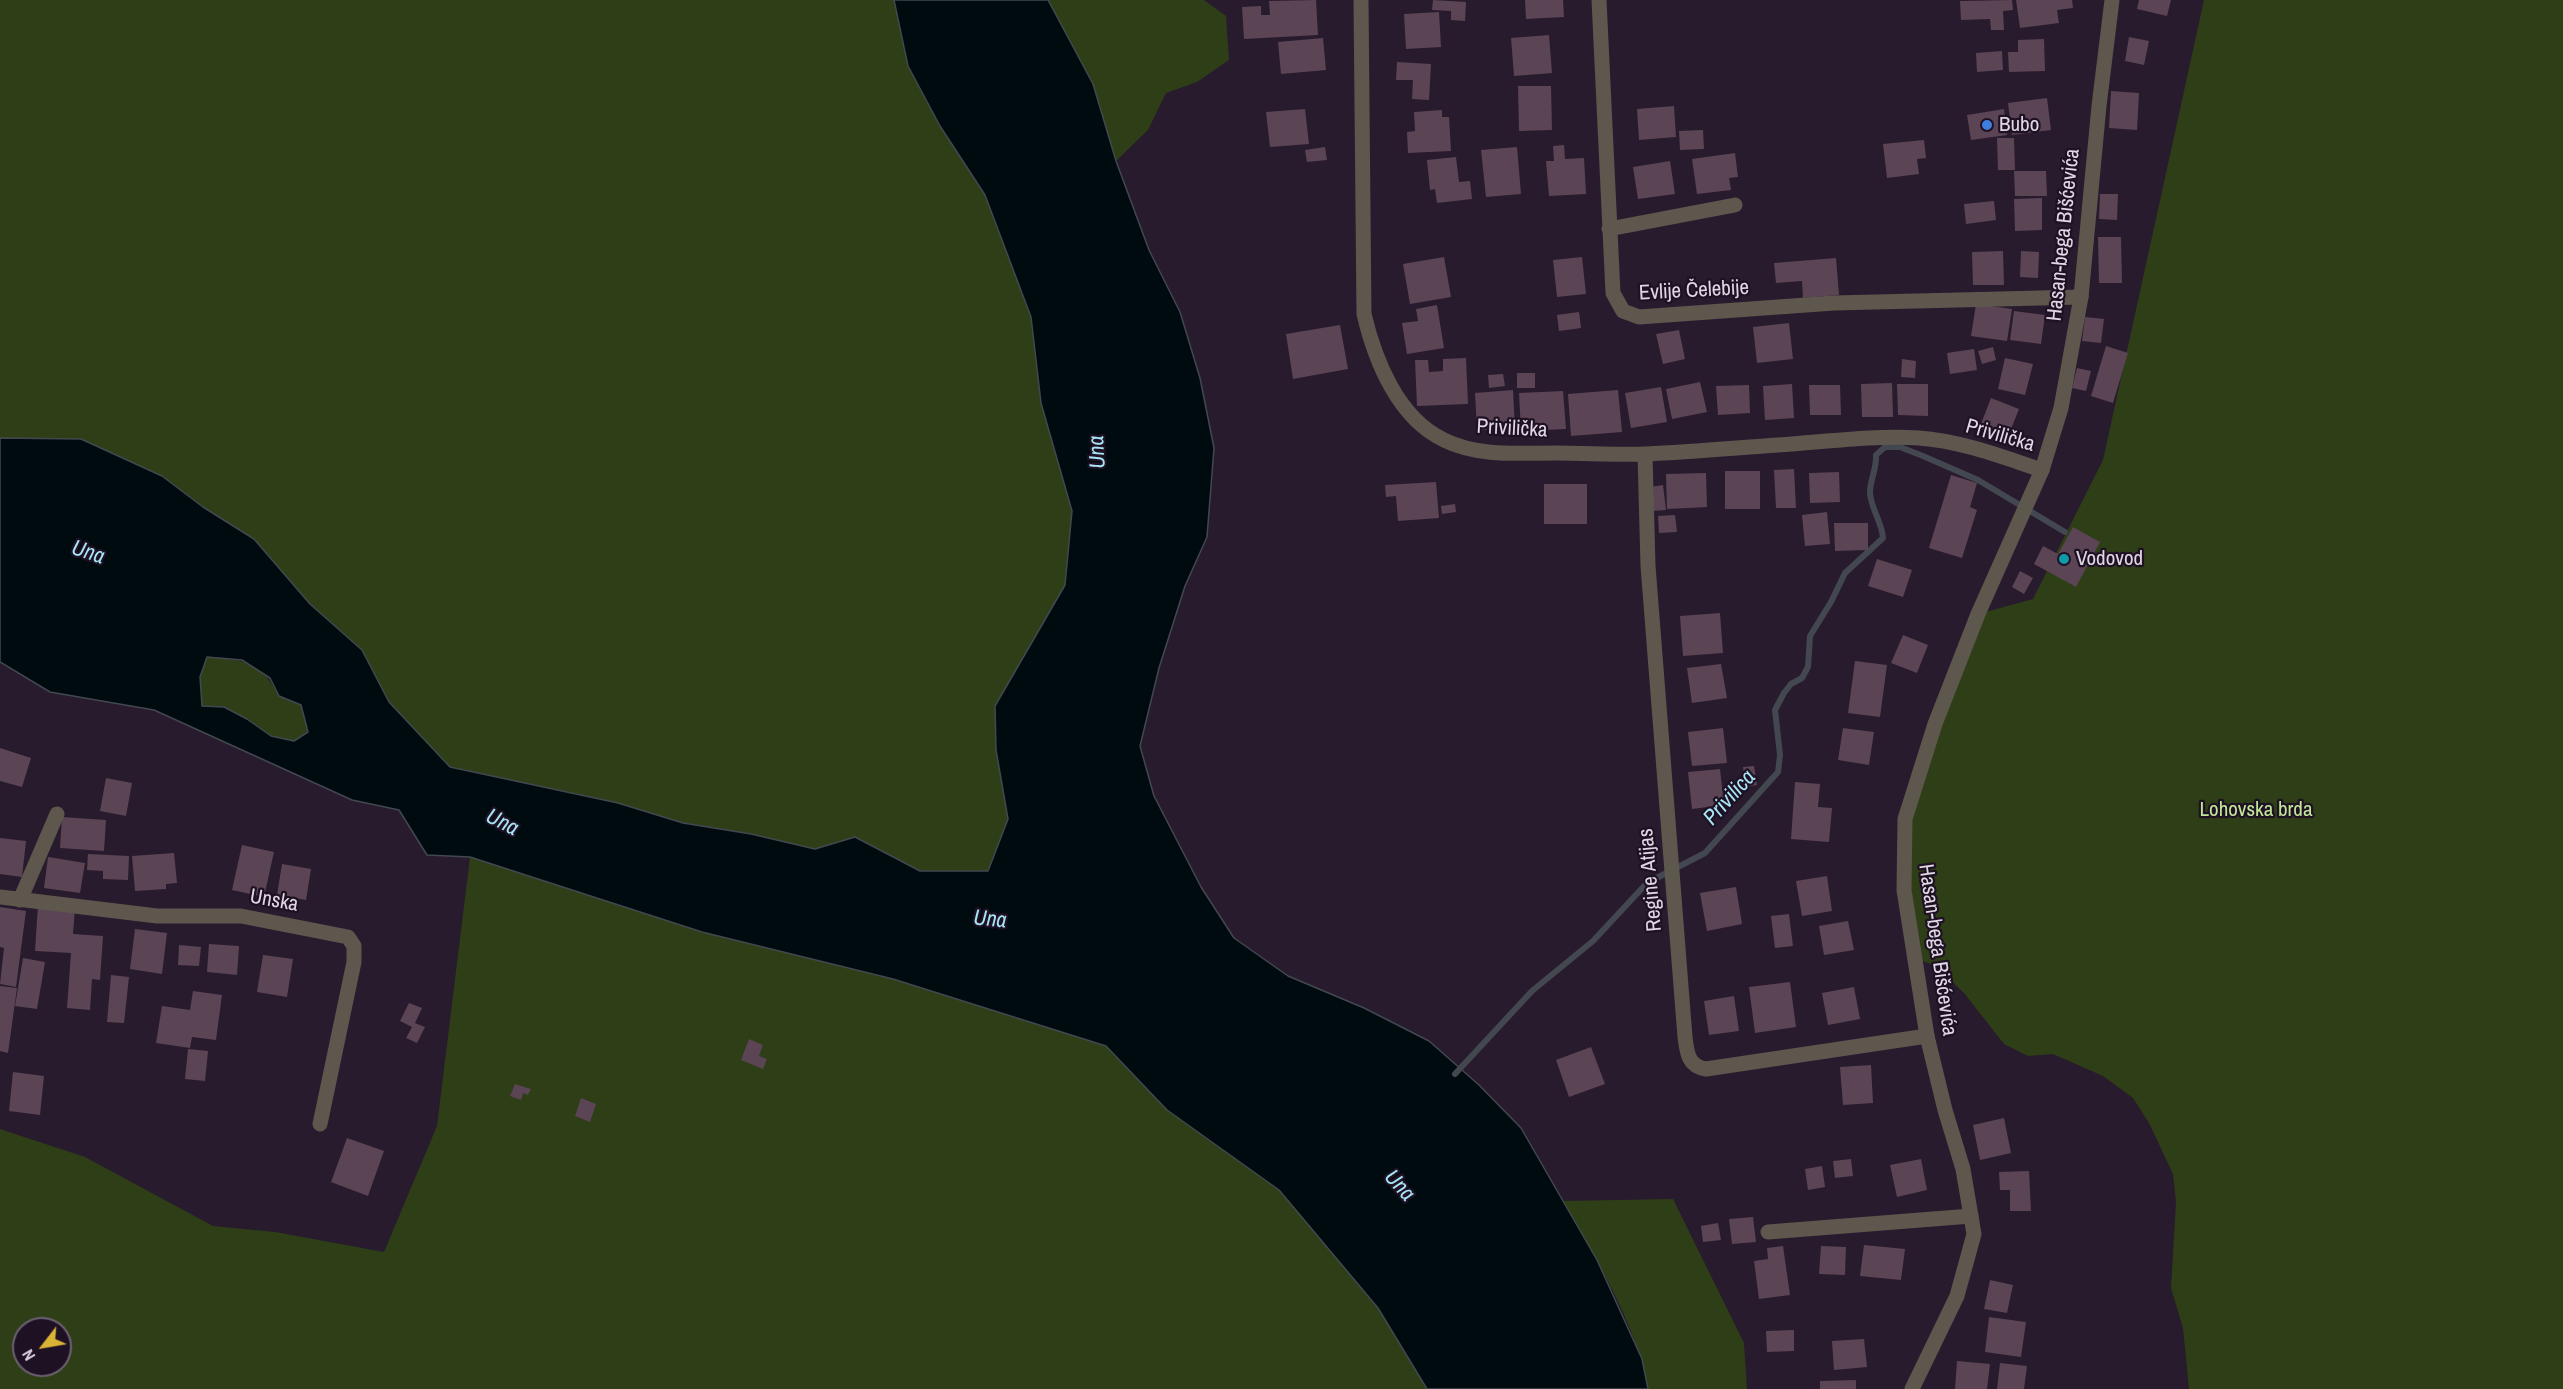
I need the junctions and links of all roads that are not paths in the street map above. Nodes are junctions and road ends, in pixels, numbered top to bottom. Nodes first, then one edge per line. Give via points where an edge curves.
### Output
1 (1360, 0) edge
2 (1599, 0) edge
3 (2112, 0) edge
4 (1736, 205) dead end
5 (1610, 229) junction
6 (2081, 297) junction
7 (1645, 454) junction
8 (2042, 470) junction
9 (57, 814) dead end
10 (0, 897) edge
11 (20, 900) junction
12 (1927, 1036) junction
13 (320, 1124) dead end
14 (1971, 1216) junction
15 (1768, 1232) dead end
16 (1912, 1389) edge

1 - 7 street, Privilička via 1364,314 1370,341 1393,389 1429,431 1464,447 1501,453
2 - 5 street, Evlije Čelebije
3 - 6 street, Hasan-bega Bišćevića
4 - 5 street
5 - 6 street, Evlije Čelebije via 1613,293 1623,311 1639,317 1834,303
6 - 8 street, Hasan-bega Bišćevića via 2061,408
7 - 8 street, Privilička via 1918,438 1966,447
7 - 12 street, Regine Atijas via 1648,566 1690,1061 1706,1069
8 - 12 street, Hasan-bega Bišćevića via 1978,614 1935,724 1905,819 1904,890
9 - 11 street
10 - 11 street, Unska
11 - 13 street, Unska via 157,916 241,916 348,938 354,946 354,962
12 - 14 street, Hasan-bega Bišćevića via 1964,1169
14 - 15 street
14 - 16 street, Hasan-bega Bišćevića via 1974,1234 1957,1296

